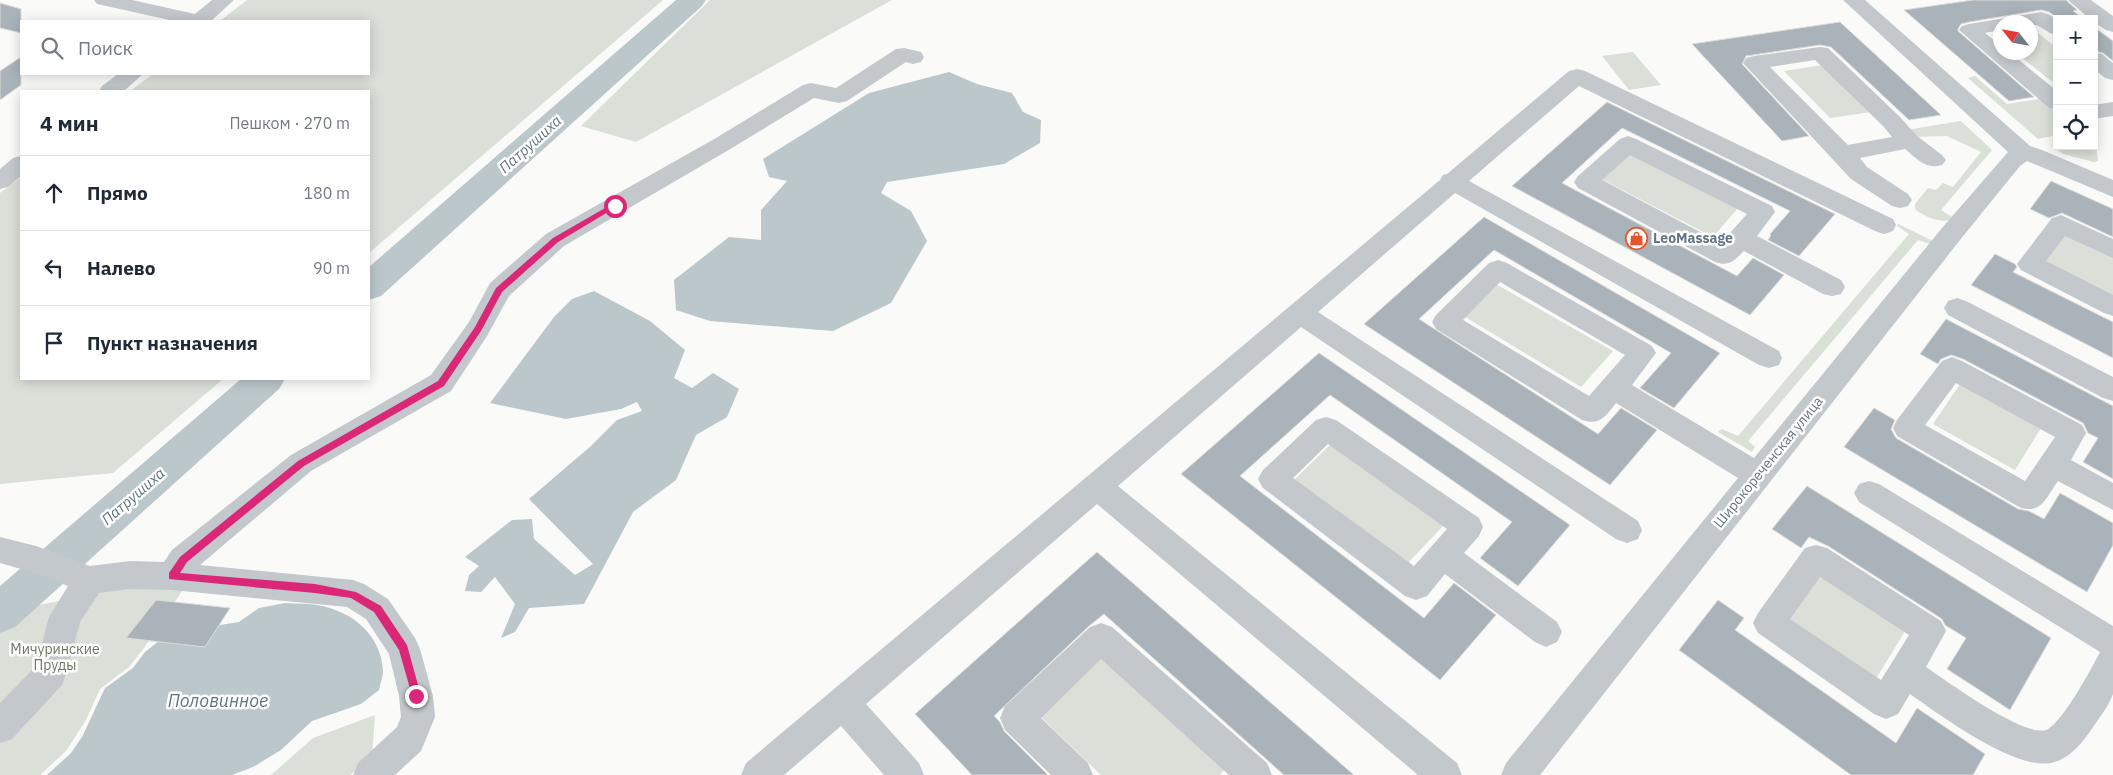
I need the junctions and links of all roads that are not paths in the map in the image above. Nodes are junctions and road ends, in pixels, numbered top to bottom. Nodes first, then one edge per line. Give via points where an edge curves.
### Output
1 (104, 0) edge
2 (224, 0) edge
3 (1853, 0) edge
4 (2078, 0) edge
5 (155, 5) edge
6 (2038, 19) edge
7 (197, 20) edge
8 (201, 20) edge
9 (1993, 25) edge
10 (2113, 26) edge
11 (2053, 27) edge
12 (1993, 50) edge
13 (912, 57) dead end
14 (2005, 60) edge
15 (2095, 60) edge
16 (2113, 73) edge
17 (131, 75) edge
18 (111, 90) edge
19 (2053, 100) edge
20 (2113, 109) edge
21 (2098, 111) edge
22 (1909, 141) junction
23 (2022, 152) junction
24 (1842, 154) junction
25 (1934, 160) dead end
26 (20, 165) edge
27 (0, 181) edge
28 (1452, 182) junction
29 (2113, 189) edge
30 (1900, 200) dead end
31 (1884, 225) dead end
32 (1741, 238) junction
33 (2113, 249) edge
34 (1832, 287) dead end
35 (2113, 306) edge
36 (1957, 308) dead end
37 (1300, 313) junction
38 (1769, 358) dead end
39 (1614, 388) junction
40 (2113, 390) edge
41 (2053, 464) junction
42 (1757, 475) junction
43 (1096, 485) junction
44 (1869, 492) dead end
45 (2113, 497) edge
46 (1627, 530) dead end
47 (0, 550) edge
48 (1443, 555) junction
49 (172, 576) junction
50 (83, 578) junction
51 (1546, 632) dead end
52 (2113, 643) edge
53 (2113, 660) edge
54 (1905, 671) junction
55 (843, 704) junction
56 (0, 727) edge
57 (370, 775) edge
58 (758, 775) edge
59 (907, 775) edge
60 (1076, 775) edge
61 (1255, 775) edge
62 (1445, 775) edge
63 (1518, 775) edge

1 - 5 street
2 - 8 street
3 - 23 street
4 - 10 street
5 - 7 street
6 - 11 street
9 - 12 street via 1969,30
13 - 49 street via 904,54 839,96 811,90 724,144 555,240 499,290 478,329 441,383 301,463 183,560
14 - 19 street
15 - 16 street
17 - 18 street
20 - 21 street
22 - 24 street
22 - 24 street via 1820,53 1754,63
22 - 25 street
23 - 29 street
23 - 42 street, Широкореченская улица via 1957,227
24 - 30 street via 1858,173
26 - 27 street
28 - 31 street via 1577,76
28 - 37 street
28 - 38 street
32 - 32 street via 1724,256 1586,182 1628,144 1763,212
32 - 34 street
33 - 35 street via 2061,224 2030,264
36 - 40 street
37 - 43 street
37 - 46 street
39 - 39 street via 1643,353 1498,270 1445,322 1592,412
39 - 42 street
41 - 41 street via 2029,498 1907,428 1952,368 2072,433
41 - 45 street
42 - 63 street, Широкореченская улица
43 - 55 street
43 - 62 street
44 - 52 street
47 - 50 street
48 - 48 street via 1468,527 1326,428 1273,478 1416,586
48 - 51 street
49 - 50 street
49 - 57 street via 353,594 377,609 404,648 418,717 409,739
50 - 56 street via 65,617 50,674
53 - 54 street via 2099,688 2074,724 2058,742 2050,747 2036,748 1998,732
54 - 54 street via 1886,703 1769,623 1816,558 1930,631
55 - 58 street
55 - 59 street
60 - 61 street via 1017,718 1101,638

